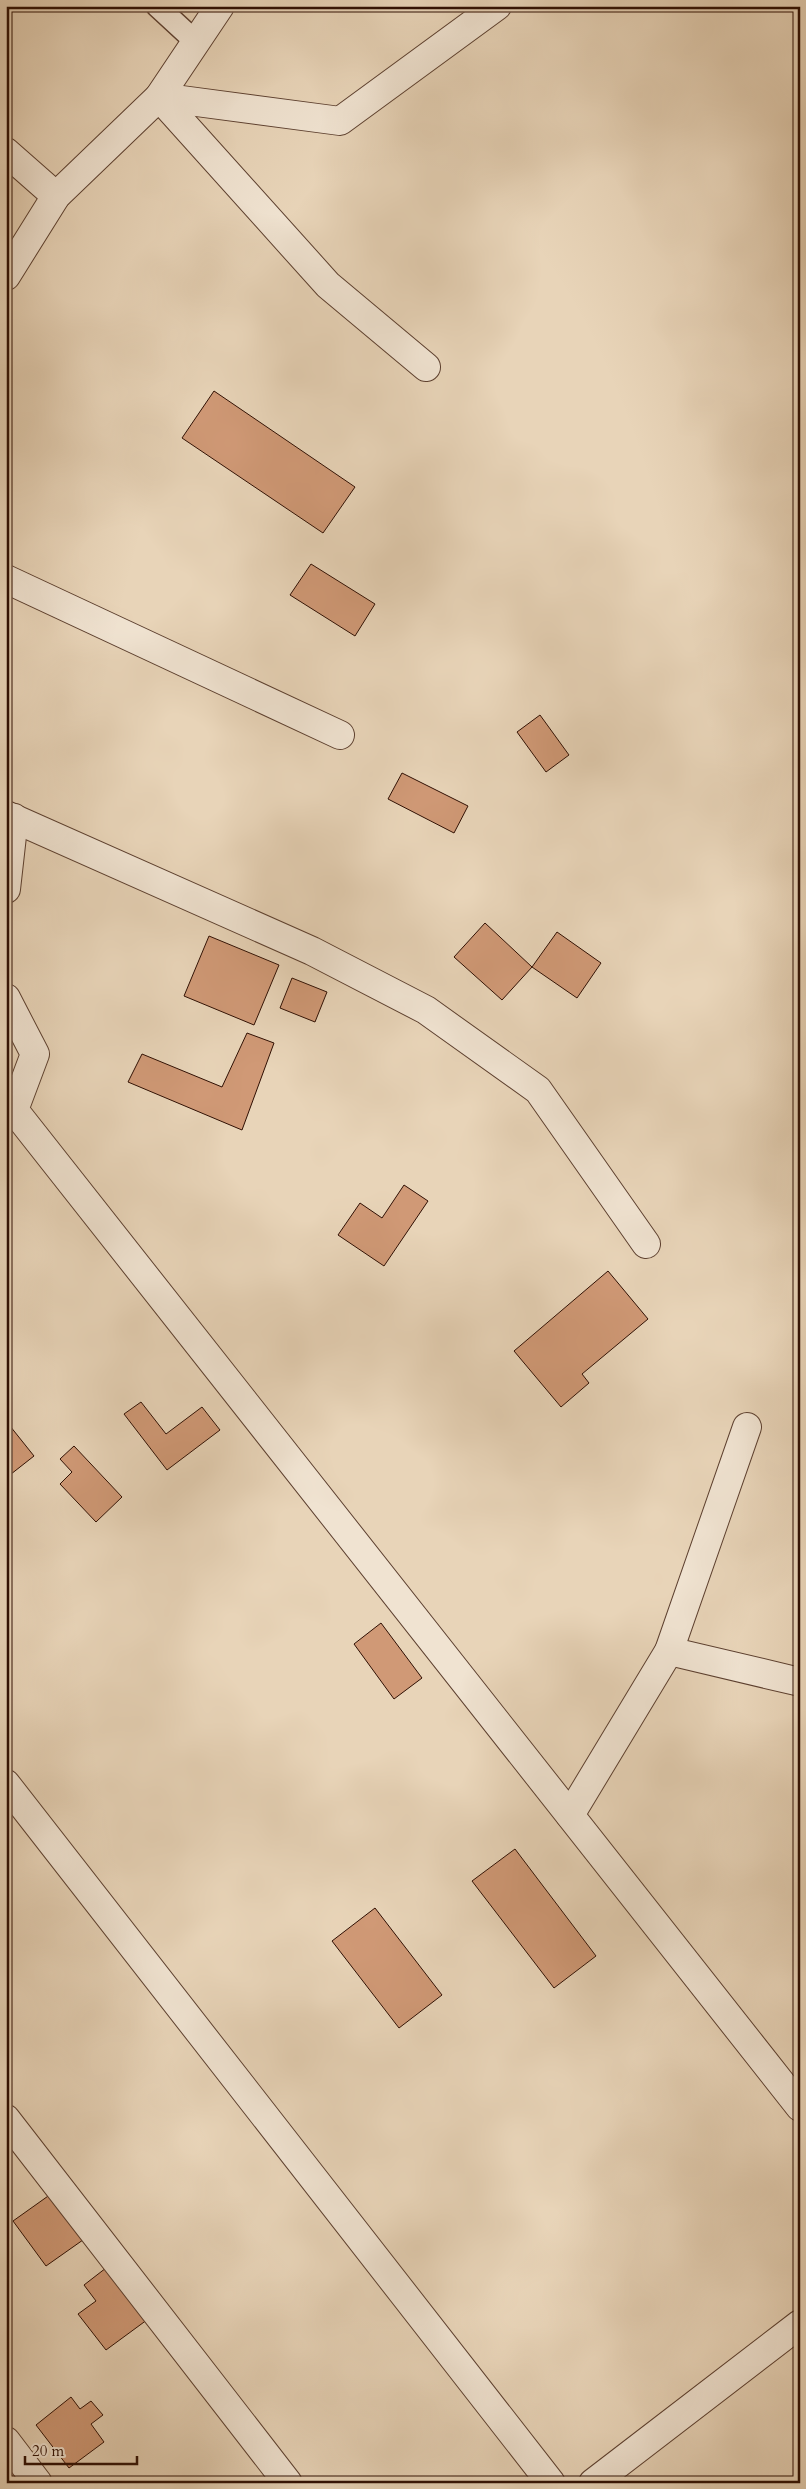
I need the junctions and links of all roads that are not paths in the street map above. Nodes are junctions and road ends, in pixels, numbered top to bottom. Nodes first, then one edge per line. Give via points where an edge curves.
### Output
1 (158, 6) edge
2 (220, 6) edge
3 (497, 6) edge
4 (196, 42) junction
5 (159, 98) junction
6 (6, 152) edge
7 (56, 196) junction
8 (6, 276) edge
9 (426, 367) dead end
10 (6, 579) edge
11 (340, 735) dead end
12 (10, 817) edge
13 (6, 889) edge
14 (6, 998) edge
15 (646, 1244) dead end
16 (747, 1427) dead end
17 (669, 1651) junction
18 (800, 1682) edge
19 (6, 1784) edge
20 (570, 1815) junction
21 (800, 2107) edge
22 (6, 2119) edge
23 (800, 2324) edge
24 (6, 2441) edge
25 (38, 2483) edge
26 (288, 2483) edge
27 (551, 2483) edge
28 (593, 2483) edge

1 - 4 lane
2 - 4 street
3 - 5 street via 340,121
4 - 5 street
5 - 7 street
5 - 9 street via 328,285
6 - 7 street
7 - 8 street
10 - 11 street
12 - 13 street
12 - 15 street via 312,951 426,1010 538,1090
14 - 20 street via 35,1054 14,1110
16 - 17 street
17 - 18 street
17 - 20 street
19 - 27 street
20 - 21 street
22 - 26 street
23 - 28 street
24 - 25 street

